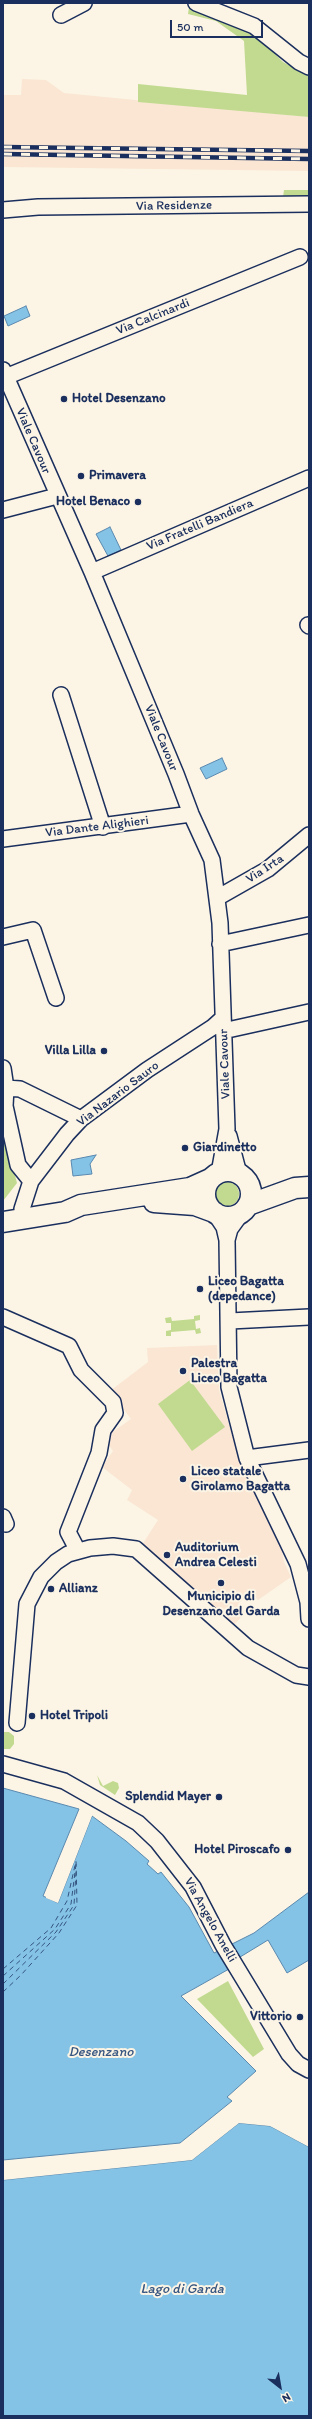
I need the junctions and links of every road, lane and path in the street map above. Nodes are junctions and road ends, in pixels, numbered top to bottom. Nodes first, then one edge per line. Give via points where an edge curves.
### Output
1 (84, 3) edge
2 (196, 3) edge
3 (61, 15) dead end
4 (309, 67) edge
5 (309, 204) edge
6 (3, 210) edge
7 (300, 257) dead end
8 (4, 375) edge
9 (309, 478) edge
10 (57, 496) junction
11 (3, 510) edge
12 (92, 572) junction
13 (61, 695) dead end
14 (191, 814) junction
15 (103, 827) junction
16 (309, 834) edge
17 (3, 839) edge
18 (217, 898) junction
19 (309, 925) edge
20 (3, 938) edge
21 (220, 944) junction
22 (56, 998) dead end
23 (309, 1012) edge
24 (223, 1024) junction
25 (3, 1068) edge
26 (6, 1088) junction
27 (82, 1119) junction
28 (228, 1128) junction
29 (215, 1176) junction
30 (243, 1177) junction
31 (31, 1181) junction
32 (302, 1188) edge
33 (124, 1200) junction
34 (81, 1205) junction
35 (246, 1208) junction
36 (22, 1209) junction
37 (214, 1212) junction
38 (3, 1213) edge
39 (3, 1222) edge
40 (227, 1240) junction
41 (3, 1317) edge
42 (309, 1317) edge
43 (230, 1321) junction
44 (309, 1450) edge
45 (247, 1458) junction
46 (78, 1551) junction
47 (309, 1620) edge
48 (309, 1677) edge
49 (17, 1723) dead end
50 (3, 1764) edge
51 (309, 2070) edge

1 - 3 street
2 - 4 street via 254,26
5 - 6 street, Via Residenze via 38,207
7 - 8 street, Via Calcinardi
8 - 10 street, Viale Cavour
9 - 12 street, Via Fratelli Bandiera
10 - 11 street
10 - 12 street, Viale Cavour
12 - 14 street, Viale Cavour
13 - 15 street
14 - 15 street, Via Dante Alighieri
14 - 18 street, Viale Cavour via 212,860
15 - 17 street, Via Dante Alighieri
16 - 18 street, Via Irta via 268,869
18 - 21 street, Viale Cavour
19 - 21 street
20 - 22 street via 33,930
21 - 24 street, Viale Cavour
23 - 24 street
24 - 27 street, Via Nazario Sauro via 212,1027 147,1070
24 - 28 street, Viale Cavour
25 - 26 street
26 - 27 street via 20,1089
26 - 31 street via 5,1106 18,1165
27 - 31 street, Via Nazario Sauro via 67,1134
28 - 29 street, Viale Cavour
28 - 30 street, Viale Cavour
29 - 30 main road via 229,1171
29 - 33 main road via 190,1188
29 - 37 main road via 207,1184 205,1197
30 - 32 main road
30 - 35 main road via 251,1192
31 - 36 street, Via Nazario Sauro
32 - 35 main road
33 - 34 main road
33 - 37 main road via 195,1205
34 - 36 main road via 63,1204
34 - 39 main road via 65,1212
35 - 37 main road via 229,1217
35 - 40 street via 230,1229
36 - 38 main road
37 - 40 street via 224,1227
40 - 43 street
41 - 46 street via 69,1346 81,1370 113,1402 114,1413 103,1430 99,1453 68,1532
42 - 43 street
43 - 45 street via 229,1387
44 - 45 street
45 - 47 street via 298,1564 308,1602
46 - 48 street via 113,1546 136,1549 248,1648 296,1675
46 - 49 street via 68,1554 41,1577 27,1604
50 - 51 street, Via Angelo Anelli via 64,1781 138,1823 193,1887 236,1968 288,2054

